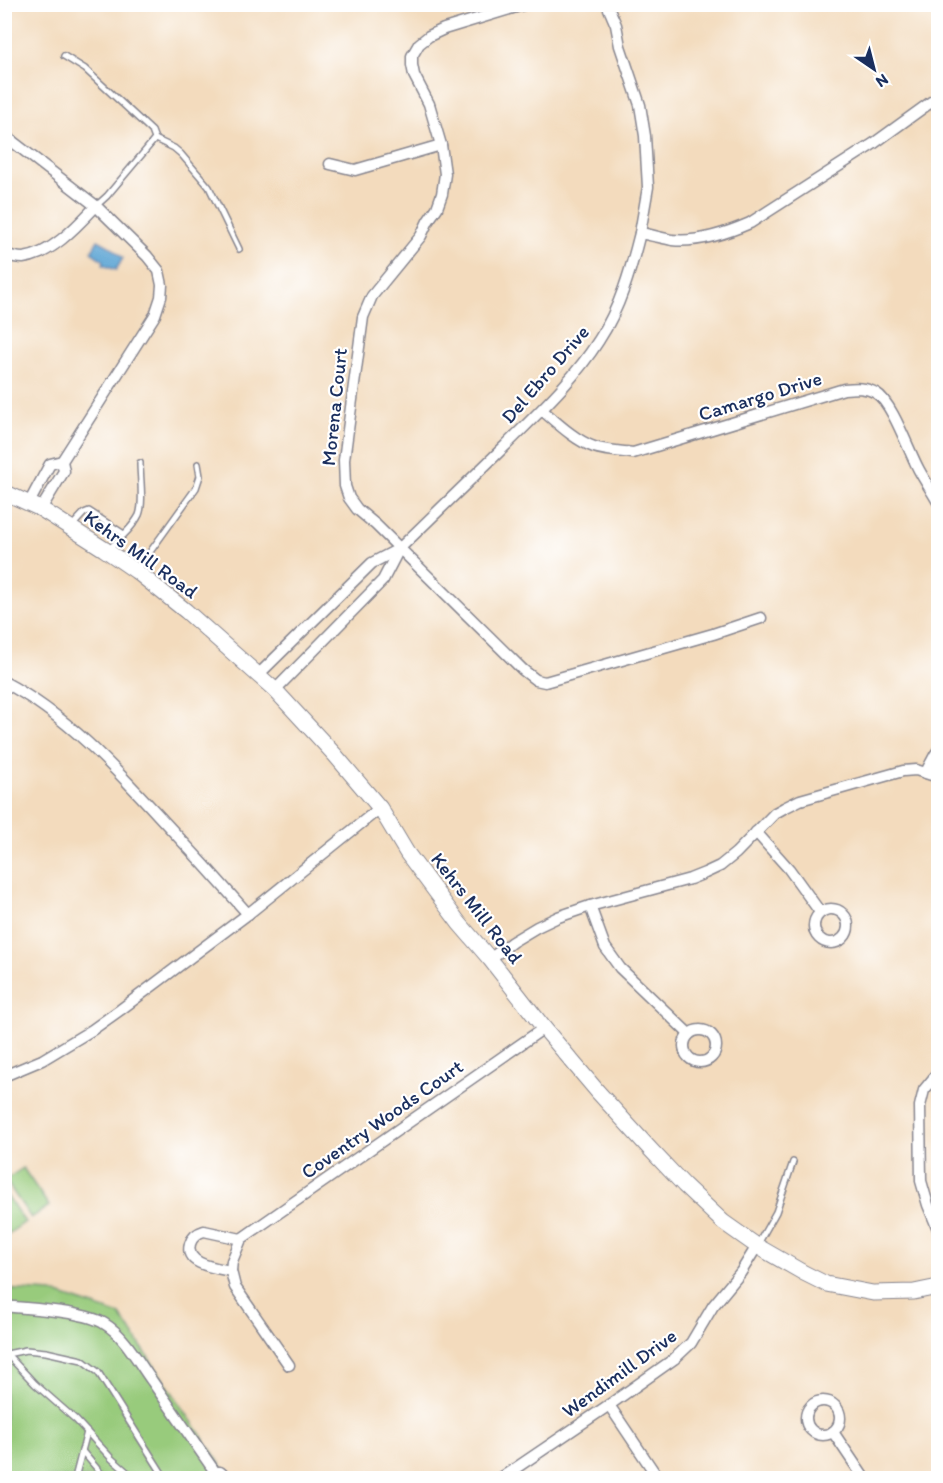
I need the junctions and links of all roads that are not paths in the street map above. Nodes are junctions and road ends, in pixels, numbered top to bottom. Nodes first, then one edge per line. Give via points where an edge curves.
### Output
1 (526, 4) edge
2 (608, 4) edge
3 (64, 56) dead end
4 (939, 97) edge
5 (4, 135) edge
6 (155, 139) junction
7 (441, 146) junction
8 (330, 164) dead end
9 (96, 206) junction
10 (640, 233) junction
11 (239, 249) dead end
12 (4, 254) edge
13 (542, 410) junction
14 (140, 463) dead end
15 (198, 464) dead end
16 (4, 492) edge
17 (939, 502) edge
18 (35, 506) junction
19 (71, 528) junction
20 (124, 534) junction
21 (399, 549) junction
22 (107, 551) junction
23 (136, 571) junction
24 (761, 618) dead end
25 (258, 675) junction
26 (4, 682) edge
27 (275, 690) junction
28 (939, 751) edge
29 (926, 772) junction
30 (939, 777) edge
31 (380, 808) junction
32 (756, 832) junction
33 (590, 906) junction
34 (820, 912) dead end
35 (249, 914) junction
36 (489, 959) junction
37 (544, 1028) junction
38 (689, 1034) dead end
39 (939, 1072) edge
40 (4, 1076) edge
41 (793, 1162) dead end
42 (939, 1229) edge
43 (241, 1239) junction
44 (758, 1246) junction
45 (231, 1272) junction
46 (939, 1287) edge
47 (4, 1306) edge
48 (6, 1352) edge
49 (289, 1365) dead end
50 (609, 1405) junction
51 (87, 1432) junction
52 (833, 1432) dead end
53 (82, 1451) junction
54 (214, 1475) edge
55 (75, 1479) edge
56 (105, 1479) edge
57 (134, 1479) edge
58 (165, 1479) edge
59 (227, 1479) edge
60 (501, 1479) edge
61 (658, 1479) edge
62 (864, 1479) edge

1 - 7 street, Morena Court via 444,29 419,44 412,56 414,75 429,104
2 - 10 street, Del Ebro Drive via 640,105 645,136 648,187
3 - 6 lane via 85,69 152,131
4 - 10 street via 750,223 693,240
5 - 9 street
6 - 9 lane
6 - 11 lane via 181,154 209,187
7 - 8 street via 355,170
7 - 21 street, Morena Court via 445,174 437,208 421,236 372,296 363,317 344,460 349,498
9 - 12 street via 74,229 37,255 21,258
9 - 18 street via 159,271 161,297 155,315 62,461 50,464
10 - 13 street, Del Ebro Drive via 624,288 600,339
13 - 17 street, Camargo Drive via 591,446 633,453 844,389 861,388 884,400
13 - 21 street, Del Ebro Drive
14 - 20 lane via 141,508
15 - 23 lane via 196,488
16 - 18 main road, Kehrs Mill Road
18 - 19 main road, Kehrs Mill Road
19 - 20 lane via 89,511
19 - 22 main road, Kehrs Mill Road
20 - 22 lane
21 - 24 street, Morena Court via 536,680 545,681
21 - 25 street, Del Ebro Drive via 372,563
21 - 27 street, Del Ebro Drive via 383,580
22 - 23 main road, Kehrs Mill Road
23 - 25 main road, Kehrs Mill Road
25 - 27 main road, Kehrs Mill Road
26 - 35 street via 56,714 111,765
27 - 31 main road, Kehrs Mill Road
28 - 29 street
29 - 30 street
29 - 32 street via 903,771 800,800 775,813
31 - 35 street
31 - 36 main road, Kehrs Mill Road via 407,853
32 - 33 street via 720,866 705,873
32 - 34 street
33 - 36 street via 537,927
33 - 38 street via 605,947 620,968
35 - 40 street via 92,1030 42,1060
36 - 37 main road, Kehrs Mill Road
37 - 43 street, Coventry Woods Court
37 - 44 main road, Kehrs Mill Road via 684,1185 723,1222
39 - 42 street via 924,1090 920,1115 921,1181
41 - 44 lane via 776,1212
43 - 45 street
43 - 45 street via 204,1231 190,1243 190,1254 198,1262
44 - 46 main road, Kehrs Mill Road via 815,1279 839,1287 873,1293
44 - 50 street, Wendimill Drive via 713,1306 692,1343
45 - 49 street via 235,1287
47 - 54 street via 74,1314 104,1323 135,1357
48 - 51 lane
48 - 58 lane via 46,1352 82,1360 98,1372
50 - 60 street, Wendimill Drive
50 - 61 street
51 - 53 lane
51 - 57 lane
52 - 62 street
53 - 55 lane
53 - 56 lane
54 - 59 street via 220,1472

